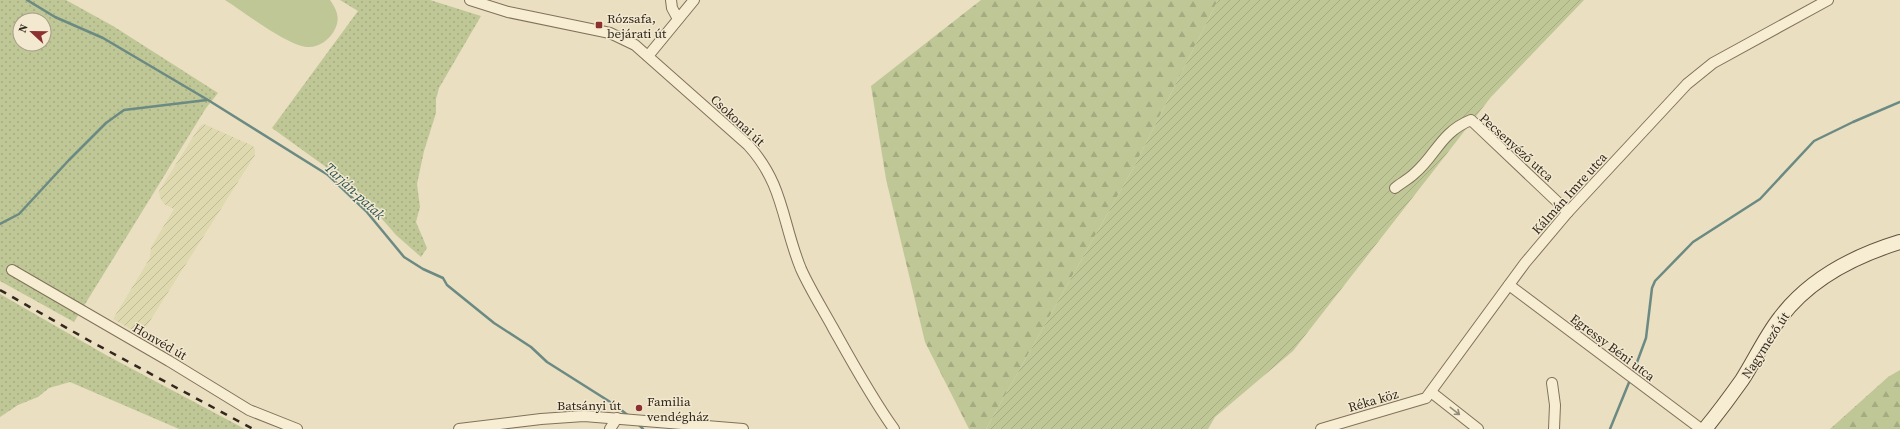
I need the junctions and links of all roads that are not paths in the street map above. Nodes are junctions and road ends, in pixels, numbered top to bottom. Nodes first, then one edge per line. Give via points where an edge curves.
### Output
1 (470, 0) edge
2 (694, 0) edge
3 (1811, 0) edge
4 (1828, 0) edge
5 (674, 3) edge
6 (1808, 11) junction
7 (678, 20) junction
8 (648, 56) junction
9 (1395, 188) dead end
10 (1568, 212) junction
11 (1900, 242) edge
12 (12, 270) dead end
13 (1509, 285) junction
14 (1552, 383) dead end
15 (1431, 392) junction
16 (622, 418) junction
17 (891, 428) edge
18 (297, 429) edge
19 (458, 429) edge
20 (610, 429) edge
21 (743, 429) edge
22 (1320, 429) edge
23 (1478, 429) edge
24 (1554, 429) edge
25 (1702, 429) edge
26 (1705, 429) edge

1 - 8 street, Csokonai út via 508,12 610,33 626,40
2 - 7 street
3 - 6 street
4 - 6 street, Kálmán Imre utca
5 - 7 street
6 - 10 street, Kálmán Imre utca via 1713,63 1695,76
7 - 8 street
8 - 17 street, Csokonai út via 748,145 763,162 780,196 798,260 808,282
9 - 10 street, Pecsenyéző utca via 1416,173 1442,140 1471,120
10 - 13 street, Kálmán Imre utca
11 - 26 main road, Nagymező út via 1866,253 1846,263 1796,300 1780,318 1724,406
12 - 18 street, Honvéd út via 249,410
13 - 15 street, Kálmán Imre utca
13 - 25 street, Egressy Béni utca
14 - 24 street via 1555,405
15 - 22 street, Réka köz via 1426,398
15 -> 23 street
16 - 19 street, Batsányi út via 577,416
16 - 20 street
16 - 21 street, Batsányi út

